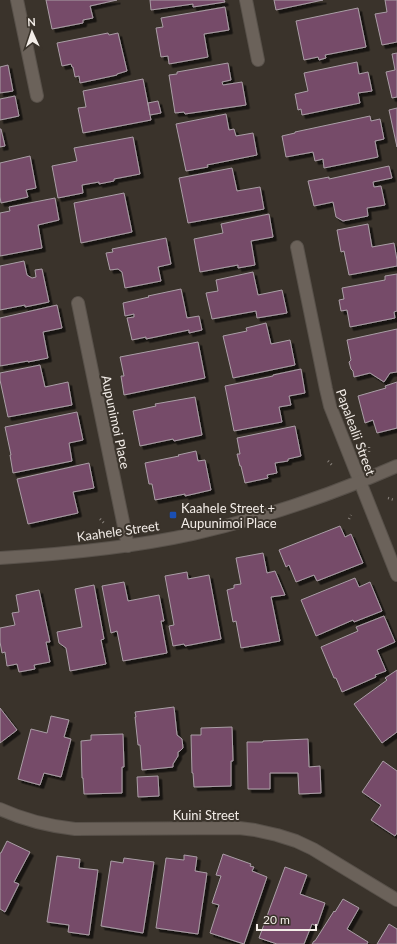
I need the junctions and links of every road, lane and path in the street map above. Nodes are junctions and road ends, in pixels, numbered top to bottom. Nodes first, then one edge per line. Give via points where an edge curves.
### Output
1 (17, 0) edge
2 (246, 0) edge
3 (258, 60) dead end
4 (37, 96) dead end
5 (297, 247) dead end
6 (78, 303) dead end
7 (369, 444) dead end
8 (369, 452) dead end
9 (328, 461) dead end
10 (333, 466) dead end
11 (397, 466) edge
12 (360, 482) junction
13 (388, 498) dead end
14 (394, 500) dead end
15 (351, 515) dead end
16 (100, 519) dead end
17 (349, 519) dead end
18 (104, 523) dead end
19 (128, 546) junction
20 (0, 558) edge
21 (397, 575) edge
22 (0, 809) edge
23 (397, 900) edge

1 - 4 street
2 - 3 street
5 - 12 street, Papalealii Street via 330,406
6 - 19 street, Aupunimoi Place
7 - 8 path
9 - 10 path
11 - 12 street, Kaahele Street
12 - 19 street, Kaahele Street via 246,520 192,534
12 - 21 street, Papalealii Street
13 - 14 path
15 - 17 path
16 - 18 path
19 - 20 street, Kaahele Street
22 - 23 street, Kuini Street via 52,826 75,829 239,828 277,835 318,852

